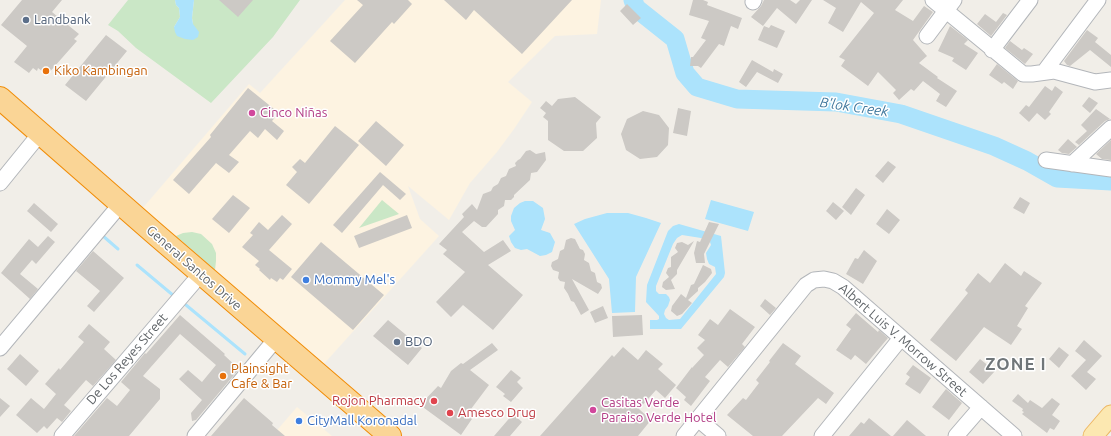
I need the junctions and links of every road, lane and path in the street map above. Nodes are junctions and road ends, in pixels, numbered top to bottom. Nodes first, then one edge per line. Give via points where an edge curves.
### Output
1 (933, 0) edge
2 (1030, 0) edge
3 (1098, 0) edge
4 (950, 5) edge
5 (927, 36) dead end
6 (992, 50) junction
7 (1044, 72) junction
8 (1111, 80) edge
9 (0, 98) edge
10 (0, 113) edge
11 (1111, 128) edge
12 (34, 141) junction
13 (1046, 160) dead end
14 (1072, 164) junction
15 (1111, 168) edge
16 (0, 183) edge
17 (114, 212) junction
18 (193, 283) junction
19 (901, 338) junction
20 (270, 346) junction
21 (0, 348) edge
22 (981, 407) junction
23 (1111, 415) edge
24 (698, 419) junction
25 (62, 436) edge
26 (195, 436) edge
27 (375, 436) edge
28 (390, 436) edge
29 (684, 436) edge
30 (718, 436) edge
31 (822, 436) edge
32 (956, 436) edge
33 (1014, 436) edge
34 (1093, 436) edge

1 - 4 street
2 - 6 street
3 - 7 street
4 - 5 street
4 - 6 street
6 - 7 street via 1023,74
7 - 8 street via 1066,73 1096,82
9 - 28 highway, General Santos Drive
10 - 12 highway, General Santos Drive
11 - 14 street
12 - 16 street
12 - 17 highway, General Santos Drive
13 - 14 street
14 - 15 street
17 - 18 highway, General Santos Drive
17 - 21 street
18 - 20 highway, General Santos Drive
18 - 25 street, De Los Reyes Street
19 - 22 street, Albert Luis V. Morrow Street
19 - 24 street, Albert Luis V. Morrow Street via 843,287 833,281 814,280 806,285
19 - 31 street
20 - 26 street
20 - 27 highway, General Santos Drive
22 - 32 street
22 - 33 street, Albert Luis V. Morrow Street
23 - 34 main road
24 - 29 street, Albert Luis V. Morrow Street
24 - 30 street

